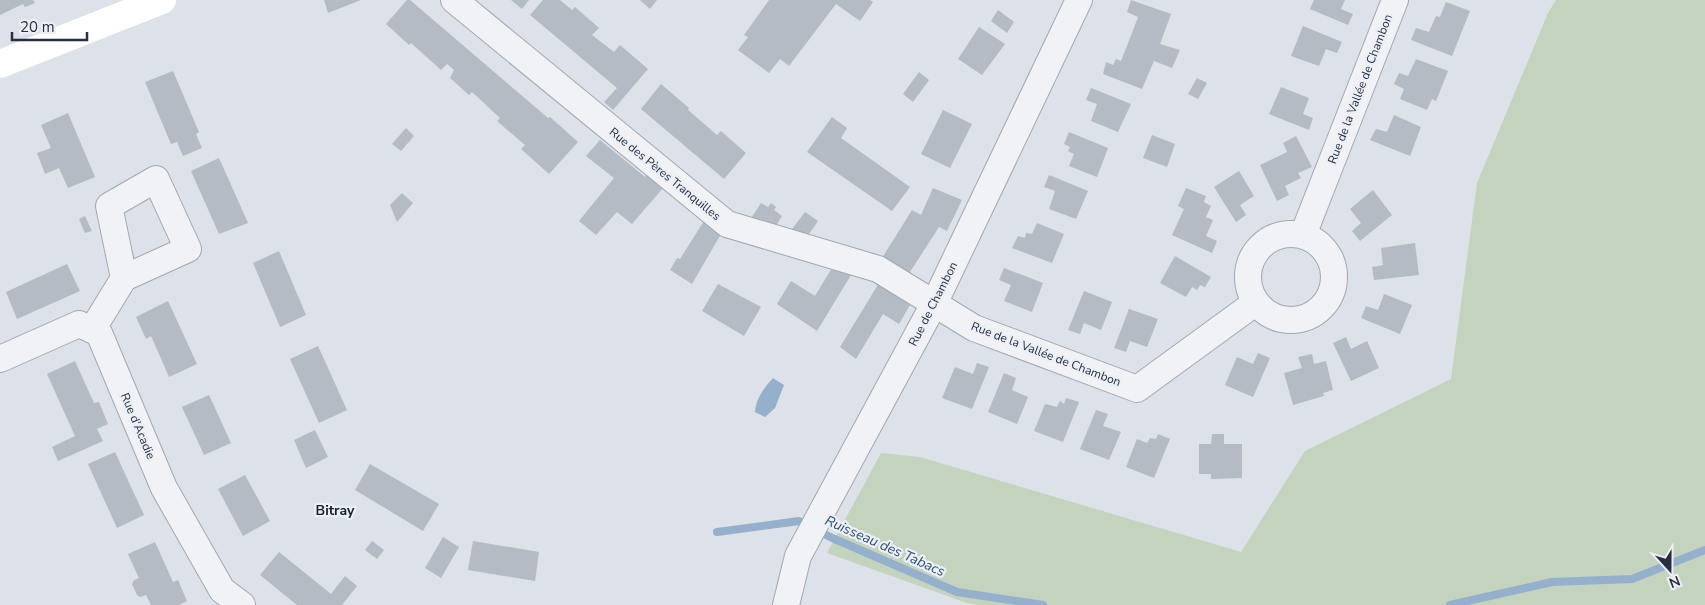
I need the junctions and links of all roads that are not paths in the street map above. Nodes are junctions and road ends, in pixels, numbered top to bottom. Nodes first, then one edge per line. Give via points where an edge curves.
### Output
1 (162, 0) edge
2 (454, 0) edge
3 (1079, 0) edge
4 (1394, 0) edge
5 (0, 64) edge
6 (1303, 235) junction
7 (124, 278) dead end
8 (1255, 303) junction
9 (934, 304) junction
10 (92, 330) junction
11 (0, 359) edge
12 (242, 605) edge
13 (786, 605) edge

1 - 5 main road
2 - 9 street, Rue des Pères Tranquilles via 727,224 878,269
3 - 9 street, Rue de Chambon
4 - 6 street, Rue de la Vallée de Chambon
6 - 8 street via 1280,235 1257,249 1248,268 1248,290
6 - 8 street via 1319,243 1332,262 1335,285 1325,306 1302,320 1274,318
7 - 10 street
8 - 9 street, Rue de la Vallée de Chambon via 1137,389 974,328
9 - 13 street, Rue de Chambon via 798,556
10 - 11 street via 79,324
10 - 12 street, Rue d'Acadie via 99,333 164,488 222,590

